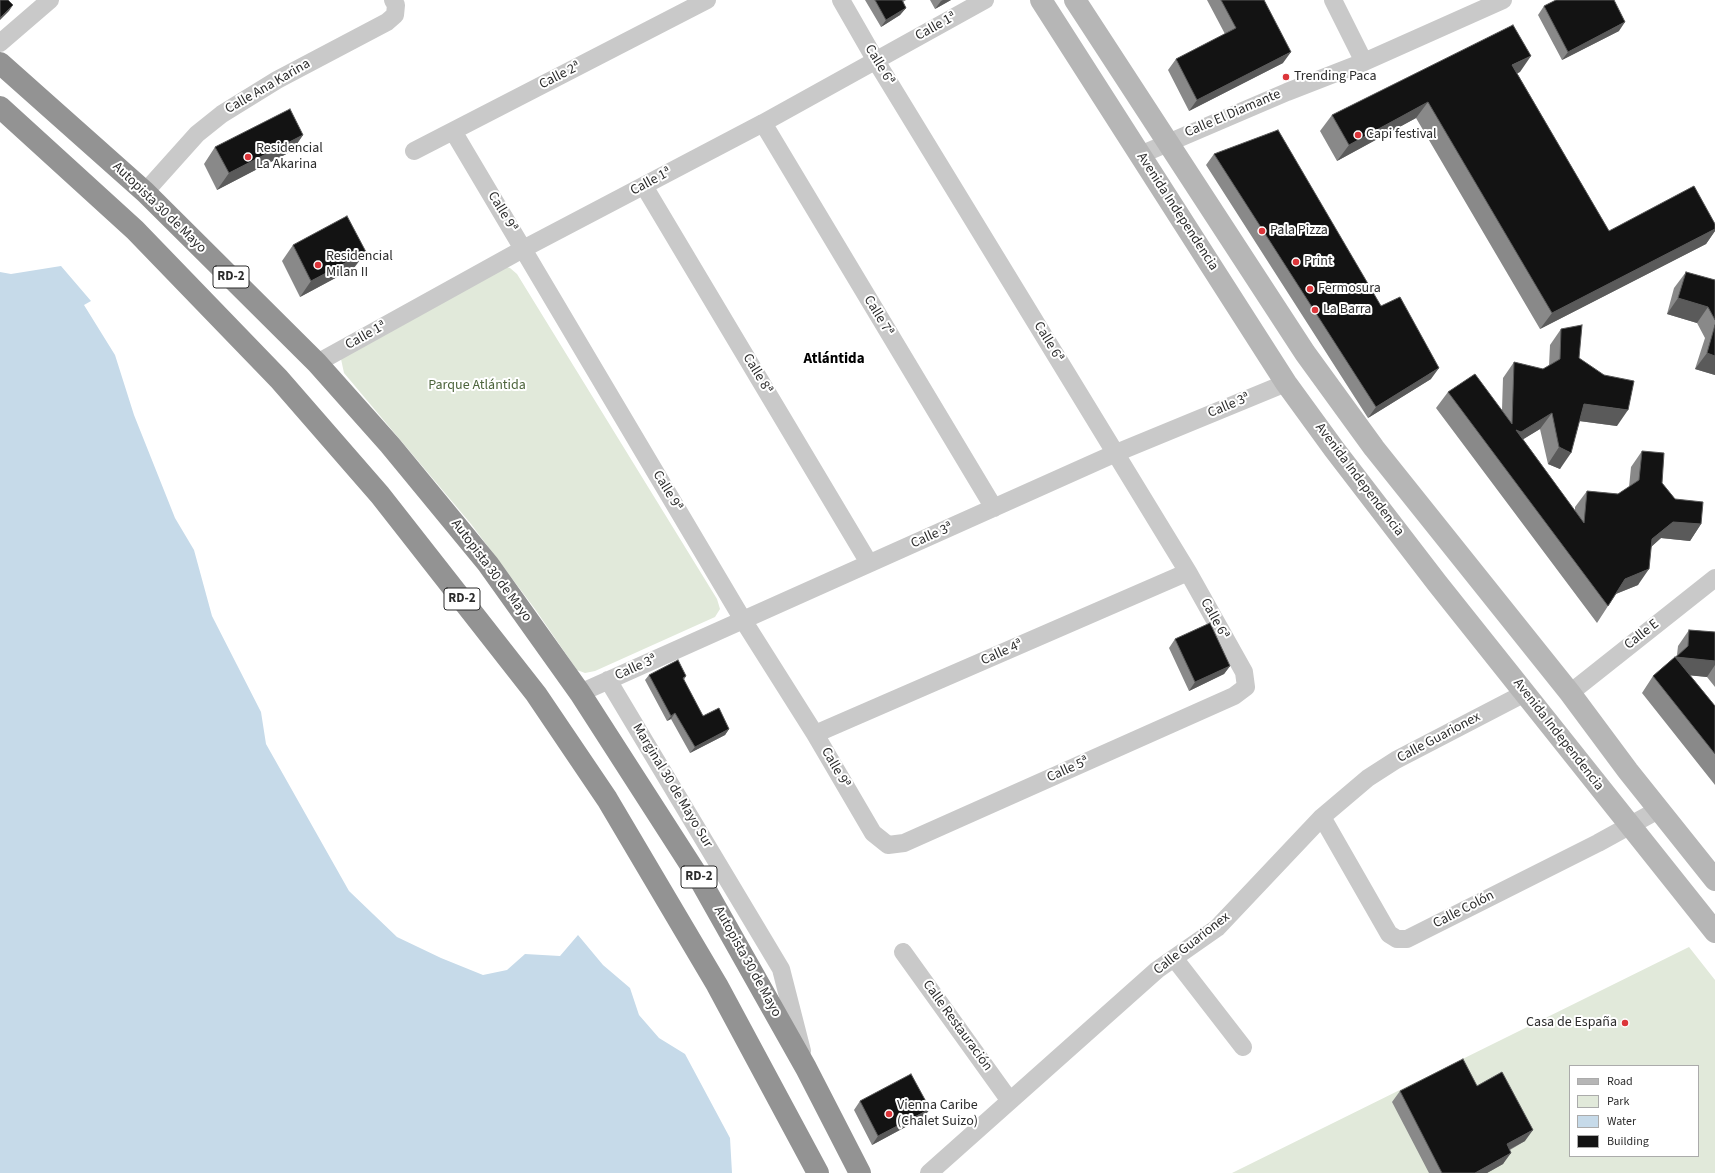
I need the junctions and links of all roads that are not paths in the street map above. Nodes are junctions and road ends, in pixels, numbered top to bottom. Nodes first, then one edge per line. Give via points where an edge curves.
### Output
1 (50, 0) edge
2 (393, 0) edge
3 (707, 0) edge
4 (841, 0) edge
5 (985, 0) edge
6 (1041, 0) edge
7 (1075, 0) edge
8 (1333, 0) edge
9 (1503, 0) edge
10 (0, 43) edge
11 (876, 61) junction
12 (1364, 62) junction
13 (0, 63) edge
14 (0, 107) edge
15 (763, 123) junction
16 (453, 131) junction
17 (1168, 142) junction
18 (414, 151) dead end
19 (1140, 155) junction
20 (644, 186) junction
21 (145, 192) junction
22 (523, 249) junction
23 (317, 363) junction
24 (1286, 382) junction
25 (1116, 453) junction
26 (994, 508) junction
27 (870, 564) junction
28 (1188, 572) junction
29 (1715, 578) edge
30 (743, 620) junction
31 (608, 680) junction
32 (1246, 687) joint
33 (580, 693) junction
34 (1525, 693) junction
35 (1570, 693) junction
36 (815, 734) junction
37 (1658, 810) junction
38 (1322, 817) junction
39 (1631, 826) junction
40 (888, 845) joint
41 (1715, 880) edge
42 (1715, 932) edge
43 (903, 952) dead end
44 (1174, 958) junction
45 (1243, 1047) dead end
46 (806, 1068) junction
47 (1010, 1101) junction
48 (818, 1173) edge
49 (860, 1173) edge
50 (929, 1173) edge

1 - 10 street
2 - 21 street, Calle Ana Karina via 396,15 387,22 277,80 222,114 197,134
3 - 16 street, Calle 2ª
4 - 11 street, Calle 6ª
5 - 11 street, Calle 1ª
6 - 19 main road, Avenida Independencia
7 - 17 main road
8 - 12 street
9 - 12 street, Calle El Diamante
11 - 15 street, Calle 1ª
11 - 25 street, Calle 6ª
12 - 17 street, Calle El Diamante
13 - 21 highway, Autopista 30 de Mayo / RD-2
14 - 48 highway, RD-2 via 135,230 279,379 380,495 536,694 607,799 713,978
15 - 20 street, Calle 1ª
15 - 26 street, Calle 7ª
16 - 18 street, Calle 2ª
16 - 22 street, Calle 9ª
17 - 19 street, Calle El Diamante
17 - 35 main road via 1305,353 1374,448
19 - 24 main road, Avenida Independencia
20 - 22 street, Calle 1ª
20 - 27 street, Calle 8ª
21 - 23 highway, Autopista 30 de Mayo / RD-2
22 - 23 street, Calle 1ª
22 - 30 street, Calle 9ª
23 - 33 highway, Autopista 30 de Mayo / RD-2 via 390,445 488,564
24 - 25 street, Calle 3ª
24 - 34 main road, Avenida Independencia via 1348,468
25 - 26 street, Calle 3ª
25 - 28 street, Calle 6ª
26 - 27 street, Calle 3ª
27 - 30 street, Calle 3ª
28 - 32 street, Calle 6ª via 1244,672
28 - 36 street, Calle 4ª
29 - 35 street, Calle E
30 - 31 street, Calle 3ª
30 - 36 street, Calle 9ª
31 - 33 street, Calle 3ª
31 - 46 street, Marginal 30 de Mayo Sur via 781,969
32 - 40 street, Calle 5ª via 1234,696 904,843
33 - 46 highway, Autopista 30 de Mayo / RD-2 via 699,878
34 - 38 street, Calle Guarionex via 1396,760 1368,778
34 - 39 main road, Avenida Independencia
35 - 37 main road
36 - 40 street, Calle 9ª via 873,833
37 - 39 street, Calle Colón
37 - 41 main road
38 - 39 street, Calle Colón via 1390,934 1397,939 1407,939
38 - 44 street, Calle Guarionex via 1217,928
39 - 42 main road, Avenida Independencia
43 - 47 street, Calle Restauración
44 - 45 street
44 - 47 street, Calle Guarionex via 1157,970
46 - 49 highway, Autopista 30 de Mayo / RD-2
47 - 50 street, Calle Guarionex

